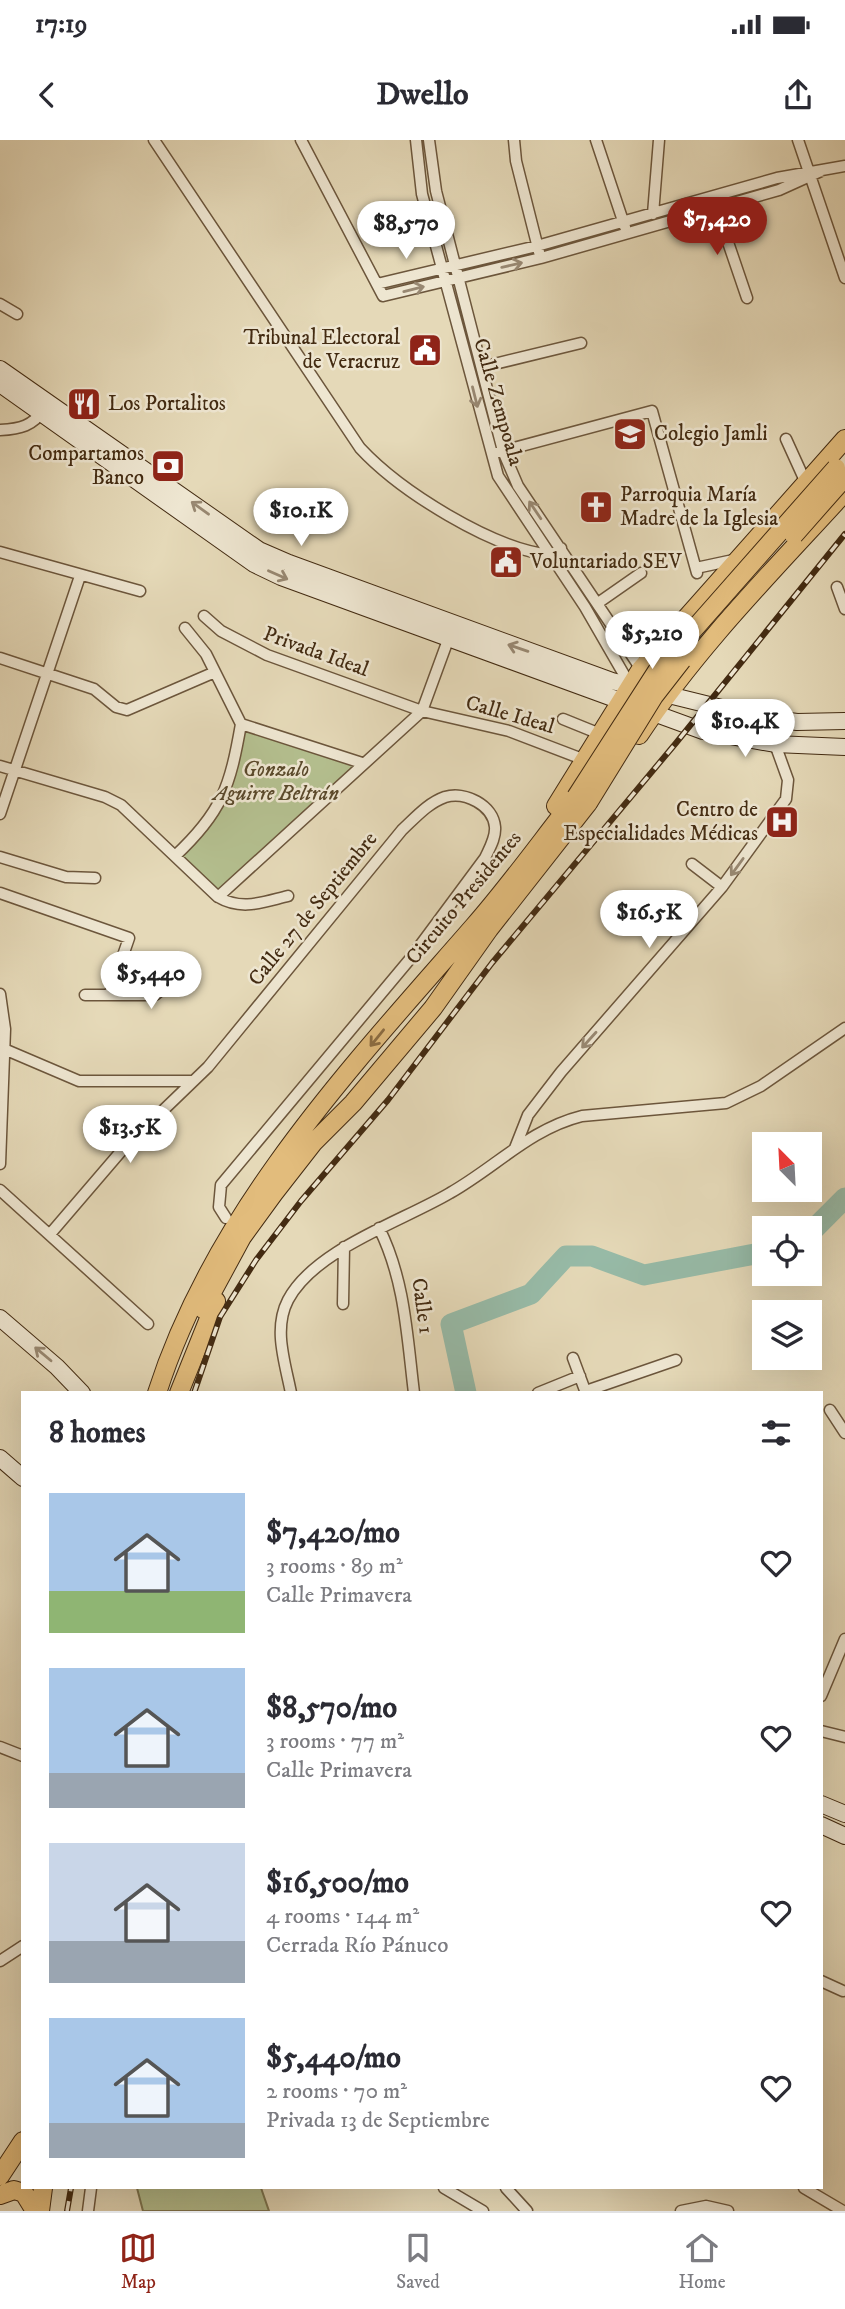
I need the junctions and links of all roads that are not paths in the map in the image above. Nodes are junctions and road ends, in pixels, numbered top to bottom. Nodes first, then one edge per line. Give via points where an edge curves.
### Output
1 (154, 140) edge
2 (301, 140) edge
3 (416, 140) edge
4 (429, 140) edge
5 (514, 140) edge
6 (596, 140) edge
7 (659, 140) edge
8 (798, 140) edge
9 (845, 166) edge
10 (813, 173) junction
11 (716, 206) junction
12 (653, 214) junction
13 (623, 221) junction
14 (628, 233) junction
15 (537, 246) junction
16 (541, 258) junction
17 (456, 264) junction
18 (442, 268) junction
19 (459, 277) junction
20 (845, 278) edge
21 (445, 281) junction
22 (377, 284) junction
23 (747, 298) dead end
24 (0, 304) edge
25 (17, 314) dead end
26 (581, 343) dead end
27 (482, 367) junction
28 (0, 369) edge
29 (0, 384) edge
30 (46, 407) junction
31 (0, 430) edge
32 (786, 439) dead end
33 (845, 439) edge
34 (503, 451) junction
35 (490, 455) junction
36 (842, 468) edge
37 (806, 483) junction
38 (845, 492) edge
39 (0, 552) edge
40 (556, 552) junction
41 (740, 558) junction
42 (641, 573) dead end
43 (80, 576) junction
44 (837, 587) dead end
45 (140, 592) dead end
46 (598, 603) junction
47 (698, 605) junction
48 (845, 609) edge
49 (204, 616) dead end
50 (722, 625) junction
51 (186, 628) dead end
52 (448, 640) junction
53 (0, 658) edge
54 (551, 667) junction
55 (641, 669) junction
56 (215, 672) junction
57 (46, 675) junction
58 (630, 685) junction
59 (666, 694) junction
60 (619, 700) junction
61 (422, 711) junction
62 (655, 712) junction
63 (563, 719) dead end
64 (845, 722) edge
65 (241, 724) junction
66 (602, 731) junction
67 (775, 744) junction
68 (632, 746) junction
69 (845, 747) edge
70 (585, 761) junction
71 (362, 763) junction
72 (0, 766) edge
73 (14, 771) junction
74 (582, 800) junction
75 (0, 814) edge
76 (175, 856) junction
77 (0, 857) edge
78 (692, 864) dead end
79 (95, 878) dead end
80 (722, 887) junction
81 (0, 893) edge
82 (288, 896) dead end
83 (218, 897) junction
84 (176, 978) dead end
85 (416, 990) junction
86 (110, 993) junction
87 (0, 994) edge
88 (85, 995) dead end
89 (433, 1008) junction
90 (845, 1028) edge
91 (4, 1049) junction
92 (193, 1081) junction
93 (337, 1086) junction
94 (353, 1103) junction
95 (516, 1148) junction
96 (0, 1164) edge
97 (0, 1189) edge
98 (226, 1218) junction
99 (379, 1228) junction
100 (51, 1233) junction
101 (344, 1247) junction
102 (343, 1304) dead end
103 (0, 1318) edge
104 (148, 1324) dead end
105 (573, 1358) dead end
106 (676, 1360) dead end
107 (172, 1367) junction
108 (580, 1376) junction
109 (80, 1391) edge
110 (147, 1391) edge
111 (158, 1391) edge
112 (169, 1391) edge
113 (180, 1391) edge
114 (291, 1391) edge
115 (414, 1391) edge
116 (543, 1391) edge
117 (586, 1391) edge
118 (589, 1391) edge
119 (830, 1410) dead end
120 (845, 1433) edge
121 (0, 1458) edge
122 (21, 1476) edge
123 (845, 1639) edge
124 (823, 1691) edge
125 (823, 1732) edge
126 (845, 1737) edge
127 (0, 1747) edge
128 (21, 1755) edge
129 (823, 1805) edge
130 (845, 1814) edge
131 (823, 1826) edge
132 (845, 1836) edge
133 (21, 1947) edge
134 (0, 1961) edge
135 (823, 1983) edge
136 (843, 1991) dead end
137 (21, 2143) edge
138 (0, 2176) edge
139 (43, 2189) edge
140 (91, 2189) edge
141 (446, 2189) edge
142 (507, 2189) edge
143 (806, 2189) edge
144 (0, 2194) edge
145 (38, 2211) edge
146 (88, 2211) edge
147 (483, 2211) edge
148 (527, 2211) edge
149 (681, 2211) edge
150 (729, 2211) edge
151 (843, 2211) edge

1 - 40 street via 360,448 380,470 402,487 520,550
2 - 22 street
3 - 18 street, Calle Zempoala via 422,194
4 - 17 street, Calle Zempoala via 436,191
5 - 15 street
6 - 13 street
7 - 12 street
8 - 10 street
9 - 10 street
10 - 11 street via 779,190
10 - 12 street
10 - 20 street
11 - 14 street
11 - 23 street
12 - 13 street
13 - 14 street
13 - 15 street
14 - 16 street
15 - 16 street
15 - 17 street
19 -> 16 street
17 - 18 street
17 - 19 street, Calle Zempoala
18 - 21 street, Calle Zempoala
18 - 22 street
19 - 21 street
19 - 27 street, Calle Zempoala
22 -> 21 street via 383,296
21 -> 35 street, Calle Zempoala
24 - 25 street
26 - 27 street
27 - 34 street, Calle Zempoala
28 - 30 main road
29 - 30 main road
30 - 31 street via 32,424
30 -> 52 main road via 254,564
54 -> 30 main road via 259,550
32 - 37 street
33 - 37 main road
34 - 35 street
40 -> 34 street, Calle Zempoala
34 - 41 street via 652,411 696,571
35 - 40 street, Calle Zempoala via 507,492
36 - 74 main road, Circuito Presidentes, bridge via 654,696
37 - 41 main road
38 - 50 main road
39 - 43 street
40 - 46 street, Calle Zempoala
40 - 58 street, Calle Zempoala
41 - 47 main road
42 - 46 street
43 - 45 street
43 - 57 street
44 - 48 street
46 - 55 street, Calle Zempoala
47 - 50 main road via 706,625
47 - 55 main road
49 - 61 street, Privada Ideal via 221,631 267,655
50 - 59 main road
51 - 56 street
52 - 54 main road
52 - 61 street
53 - 57 street
54 - 58 main road
54 - 60 main road
55 - 58 main road
56 - 57 street via 127,710 94,690
56 - 65 street
57 - 73 street
58 - 59 main road
58 - 60 main road
59 - 62 main road
59 - 64 main road via 758,717
60 - 62 main road
60 - 66 main road
61 - 70 street, Calle Ideal via 509,732
61 - 71 street
62 - 67 main road via 702,731
62 - 68 main road
63 - 66 street
65 - 71 street
65 - 76 street via 232,777 218,807
66 - 68 main road via 626,736
66 - 70 main road
67 - 69 main road
67 -> 80 street via 788,780 786,799
68 - 89 main road via 582,827
70 - 85 main road via 564,797 465,920
71 - 83 street
72 - 73 street
73 - 75 street
73 - 76 street via 121,805
74 - 85 main road, Circuito Presidentes
74 - 89 main road, Circuito Presidentes
76 - 83 street
77 - 79 street via 45,872
78 - 80 street
80 -> 95 street via 561,1072 528,1115
81 - 86 street via 129,938
82 - 83 street via 241,906
84 - 86 street via 155,995
85 -> 93 main road, Circuito Presidentes
86 - 88 street
87 - 91 street
89 - 94 main road, Circuito Presidentes
90 - 95 street via 761,1086 726,1102 582,1116 535,1134
91 - 92 street via 79,1081
91 - 96 street
92 - 98 street, Calle 27 de Septiembre via 402,830 431,803 465,796 489,812 495,827 485,858 411,959 221,1185 219,1207
92 - 100 street, Calle 27 de Septiembre via 123,1149
93 - 98 main road via 293,1129
93 - 107 main road, Circuito Presidentes via 207,1273
94 - 107 main road, Circuito Presidentes via 313,1143 242,1237
94 - 113 main road via 249,1242 205,1323
95 - 99 street via 451,1193
97 - 100 street
98 - 110 main road via 176,1314
99 - 101 street
99 - 115 street, Calle 1 via 392,1252 402,1290
100 - 104 street
101 - 102 street
101 - 114 street via 297,1287 281,1316
109 -> 103 main road
105 - 108 street
106 - 118 street
107 - 111 main road, Circuito Presidentes
107 - 112 main road, Circuito Presidentes
108 - 116 street
108 - 117 street
119 - 120 street
121 - 122 main road
123 - 124 street
125 - 126 street
127 - 128 street
129 - 130 main road
131 - 132 main road
133 - 134 street
135 - 136 street
137 - 138 main road
139 - 145 main road
140 - 146 street
141 - 147 street
142 - 148 street
143 - 151 street
144 - 145 main road via 24,2193
149 - 150 street via 706,2206

